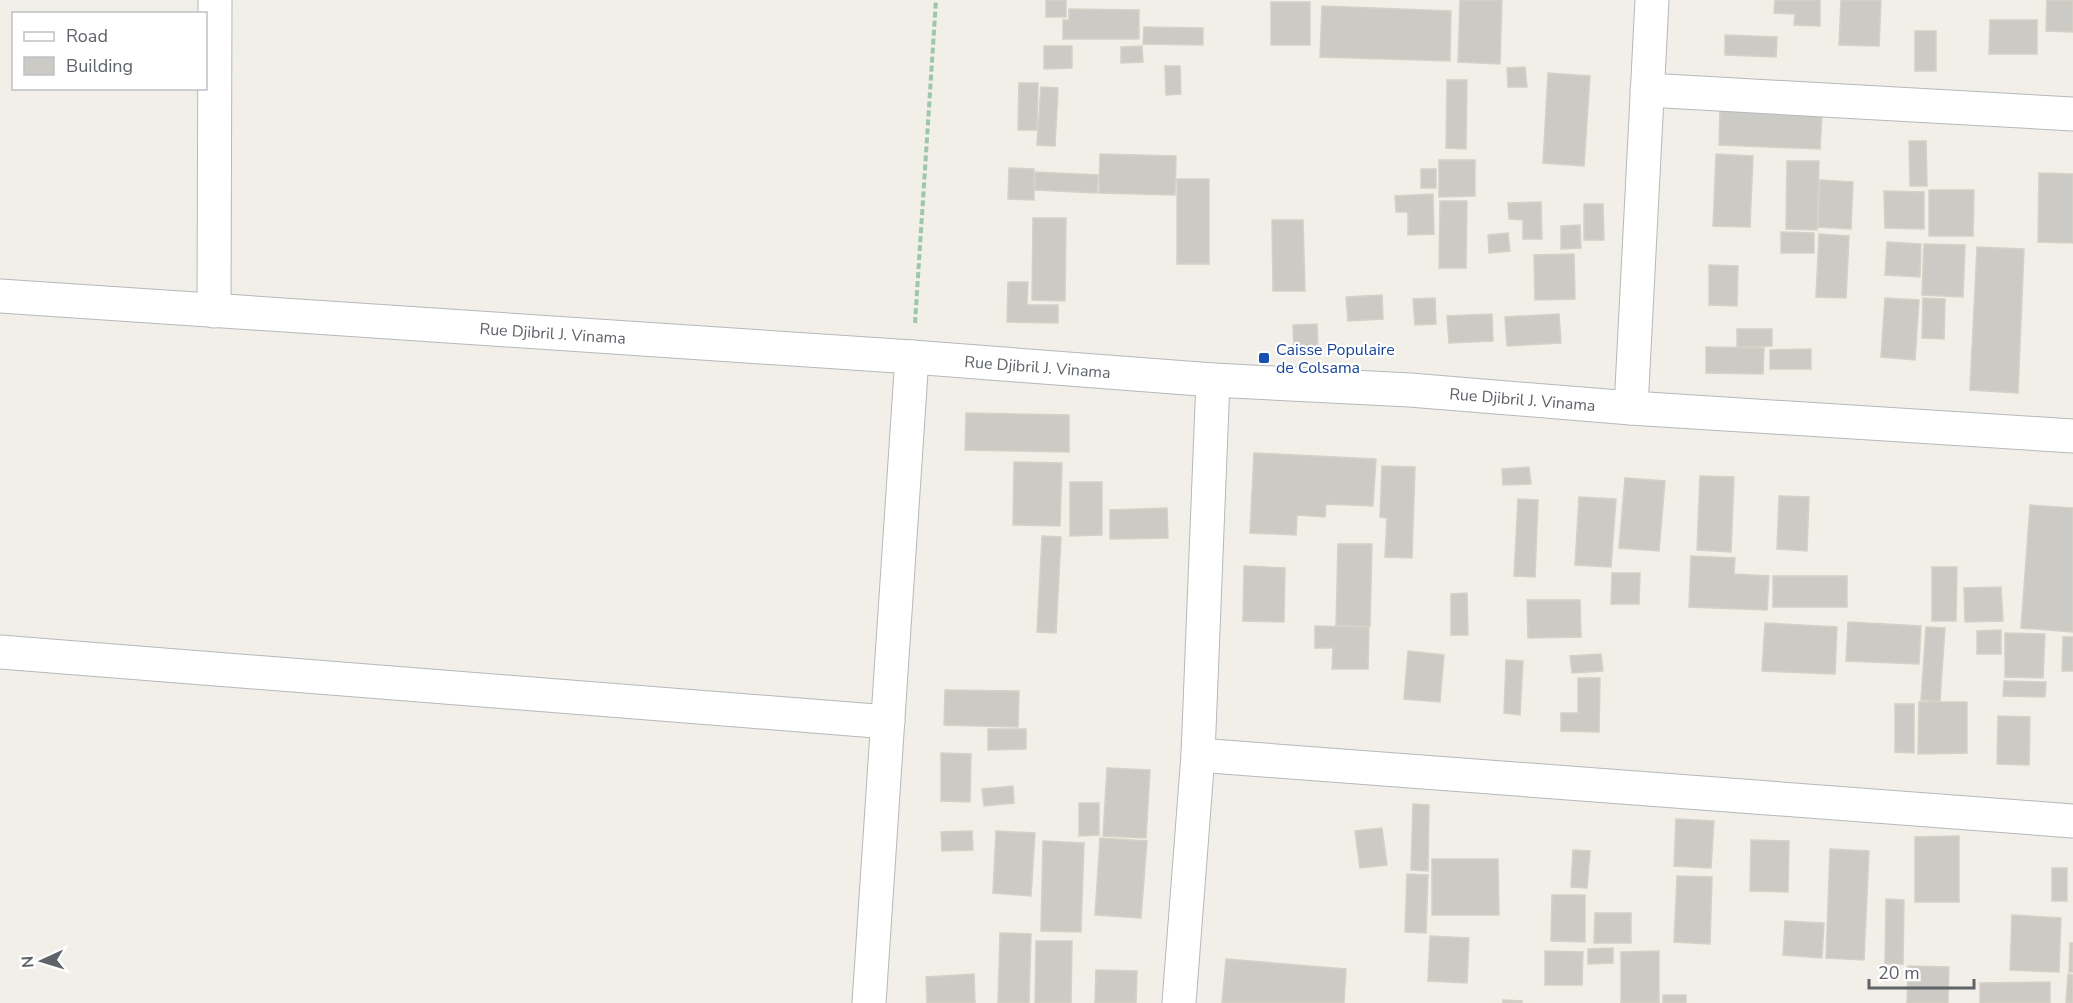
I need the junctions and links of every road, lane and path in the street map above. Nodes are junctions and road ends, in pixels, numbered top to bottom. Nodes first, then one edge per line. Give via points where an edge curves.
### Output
1 (215, 0) edge
2 (936, 0) edge
3 (1652, 0) edge
4 (1647, 90) junction
5 (2073, 114) edge
6 (0, 296) edge
7 (214, 311) junction
8 (912, 357) junction
9 (1213, 380) junction
10 (1630, 408) junction
11 (2073, 436) edge
12 (0, 652) edge
13 (888, 722) junction
14 (1198, 755) junction
15 (2073, 821) edge
16 (869, 1003) edge
17 (1179, 1003) edge

1 - 7 street
2 - 8 path
3 - 4 street
4 - 5 street
4 - 10 street
6 - 7 street, Rue Djibril J. Vinama
7 - 8 street, Rue Djibril J. Vinama
8 - 9 street, Rue Djibril J. Vinama
8 - 13 street
9 - 10 street, Rue Djibril J. Vinama via 1410,390
9 - 14 street
10 - 11 street, Rue Djibril J. Vinama
12 - 13 street
13 - 16 street
14 - 15 street
14 - 17 street

